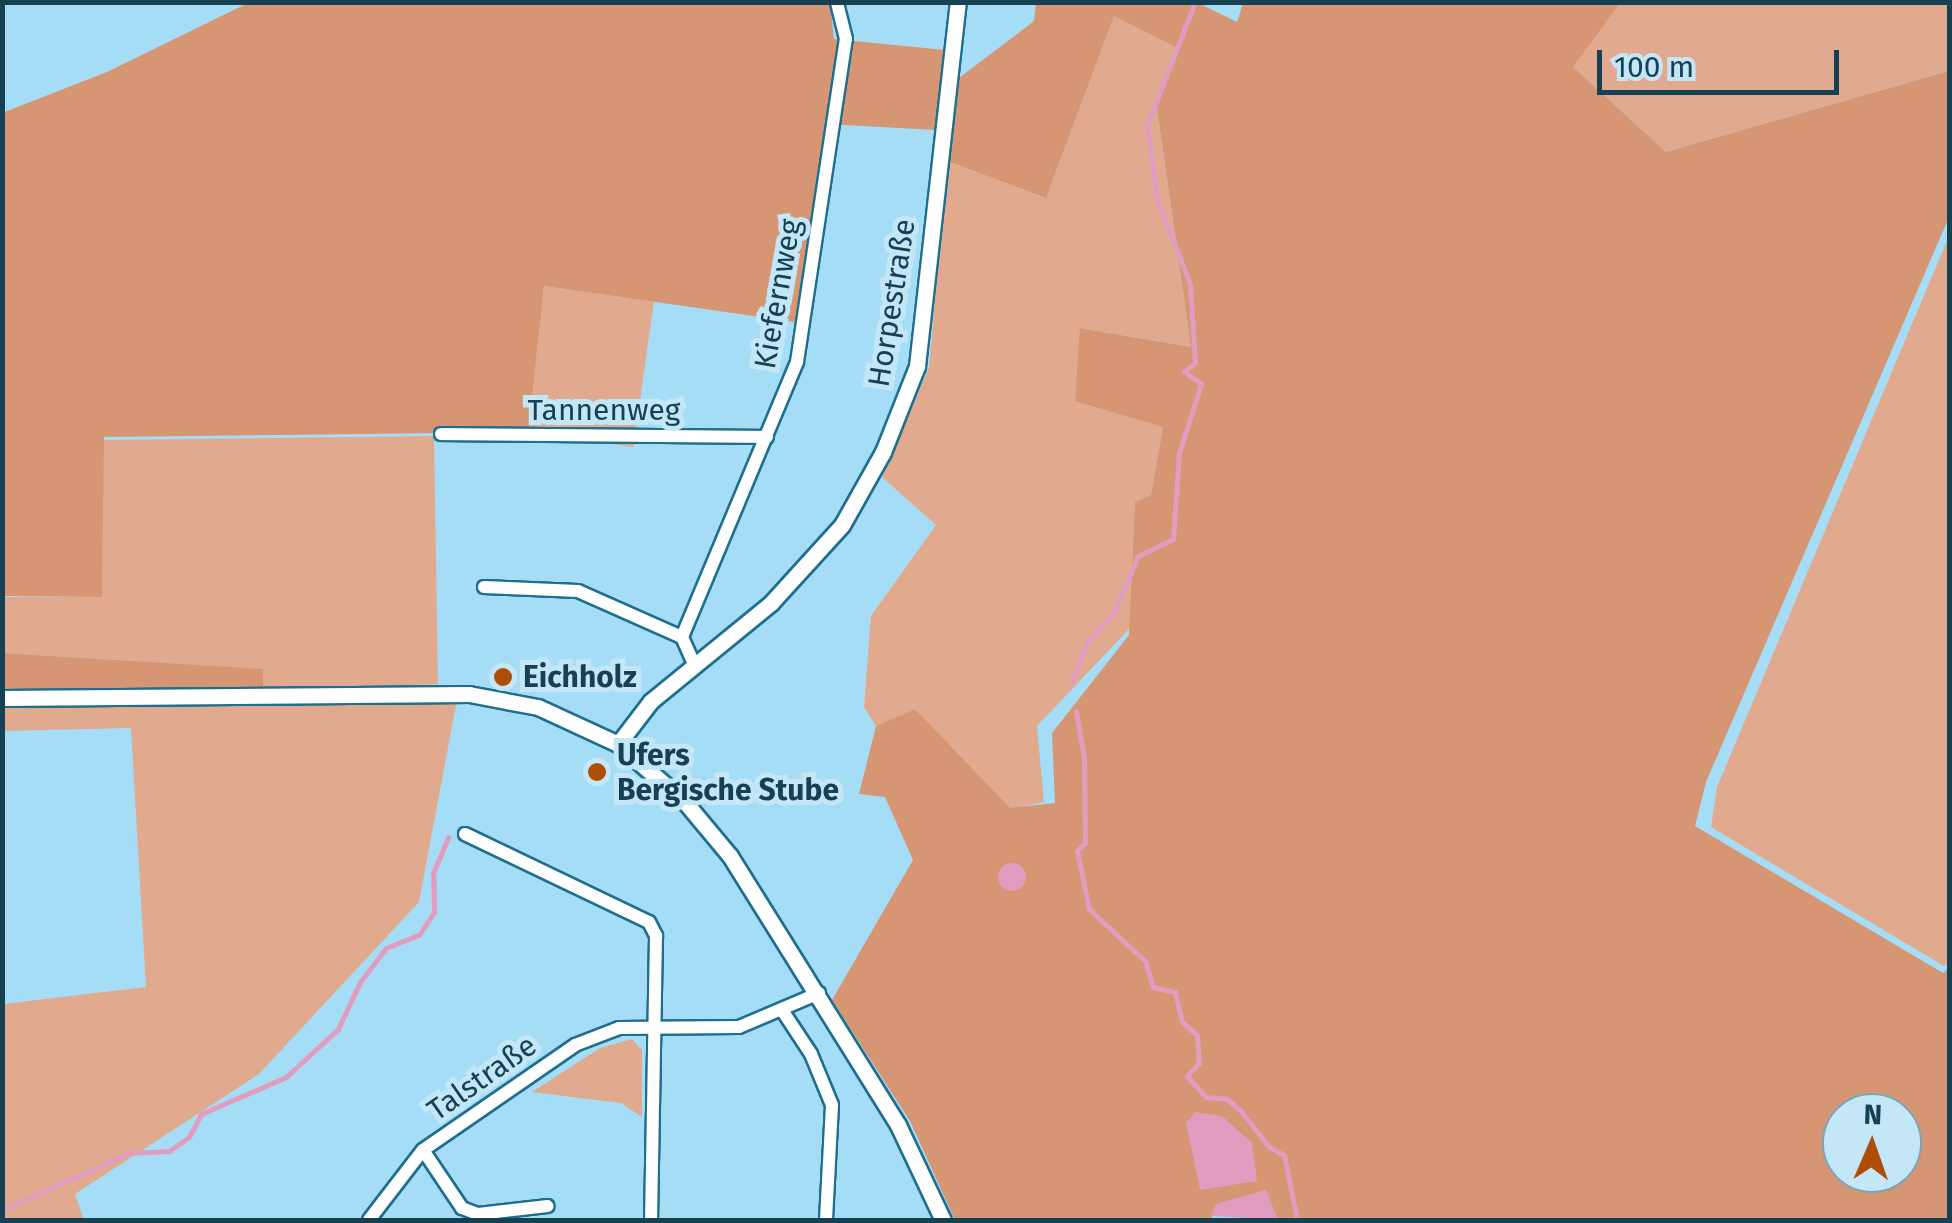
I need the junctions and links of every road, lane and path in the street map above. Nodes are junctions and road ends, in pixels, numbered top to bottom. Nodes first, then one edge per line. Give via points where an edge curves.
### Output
1 (837, 2) edge
2 (958, 2) edge
3 (441, 434) dead end
4 (768, 436) junction
5 (484, 587) dead end
6 (682, 636) junction
7 (694, 664) junction
8 (2, 698) edge
9 (618, 744) junction
10 (465, 834) dead end
11 (819, 993) junction
12 (784, 1013) junction
13 (655, 1024) junction
14 (423, 1150) junction
15 (548, 1206) dead end
16 (368, 1220) edge
17 (651, 1220) edge
18 (826, 1220) edge
19 (942, 1220) edge

1 - 4 street, Kiefernweg via 846,39 808,303 797,362
2 - 7 street, Horpestraße via 930,272 906,401 842,525 771,603
3 - 4 street, Tannenweg
4 - 6 street, Kiefernweg
5 - 6 street via 578,591
6 - 7 street
7 - 9 street, Horpestraße
8 - 9 street via 469,694 538,707
9 - 11 street via 685,802 730,856
10 - 13 street via 649,922 656,936
11 - 12 street, Talstraße
11 - 19 street
12 - 13 street, Talstraße via 738,1027
12 - 18 street via 811,1054 832,1106
13 - 14 street, Talstraße via 606,1030 575,1044
13 - 17 street
14 - 15 street via 462,1208 478,1214
14 - 16 street, Talstraße

